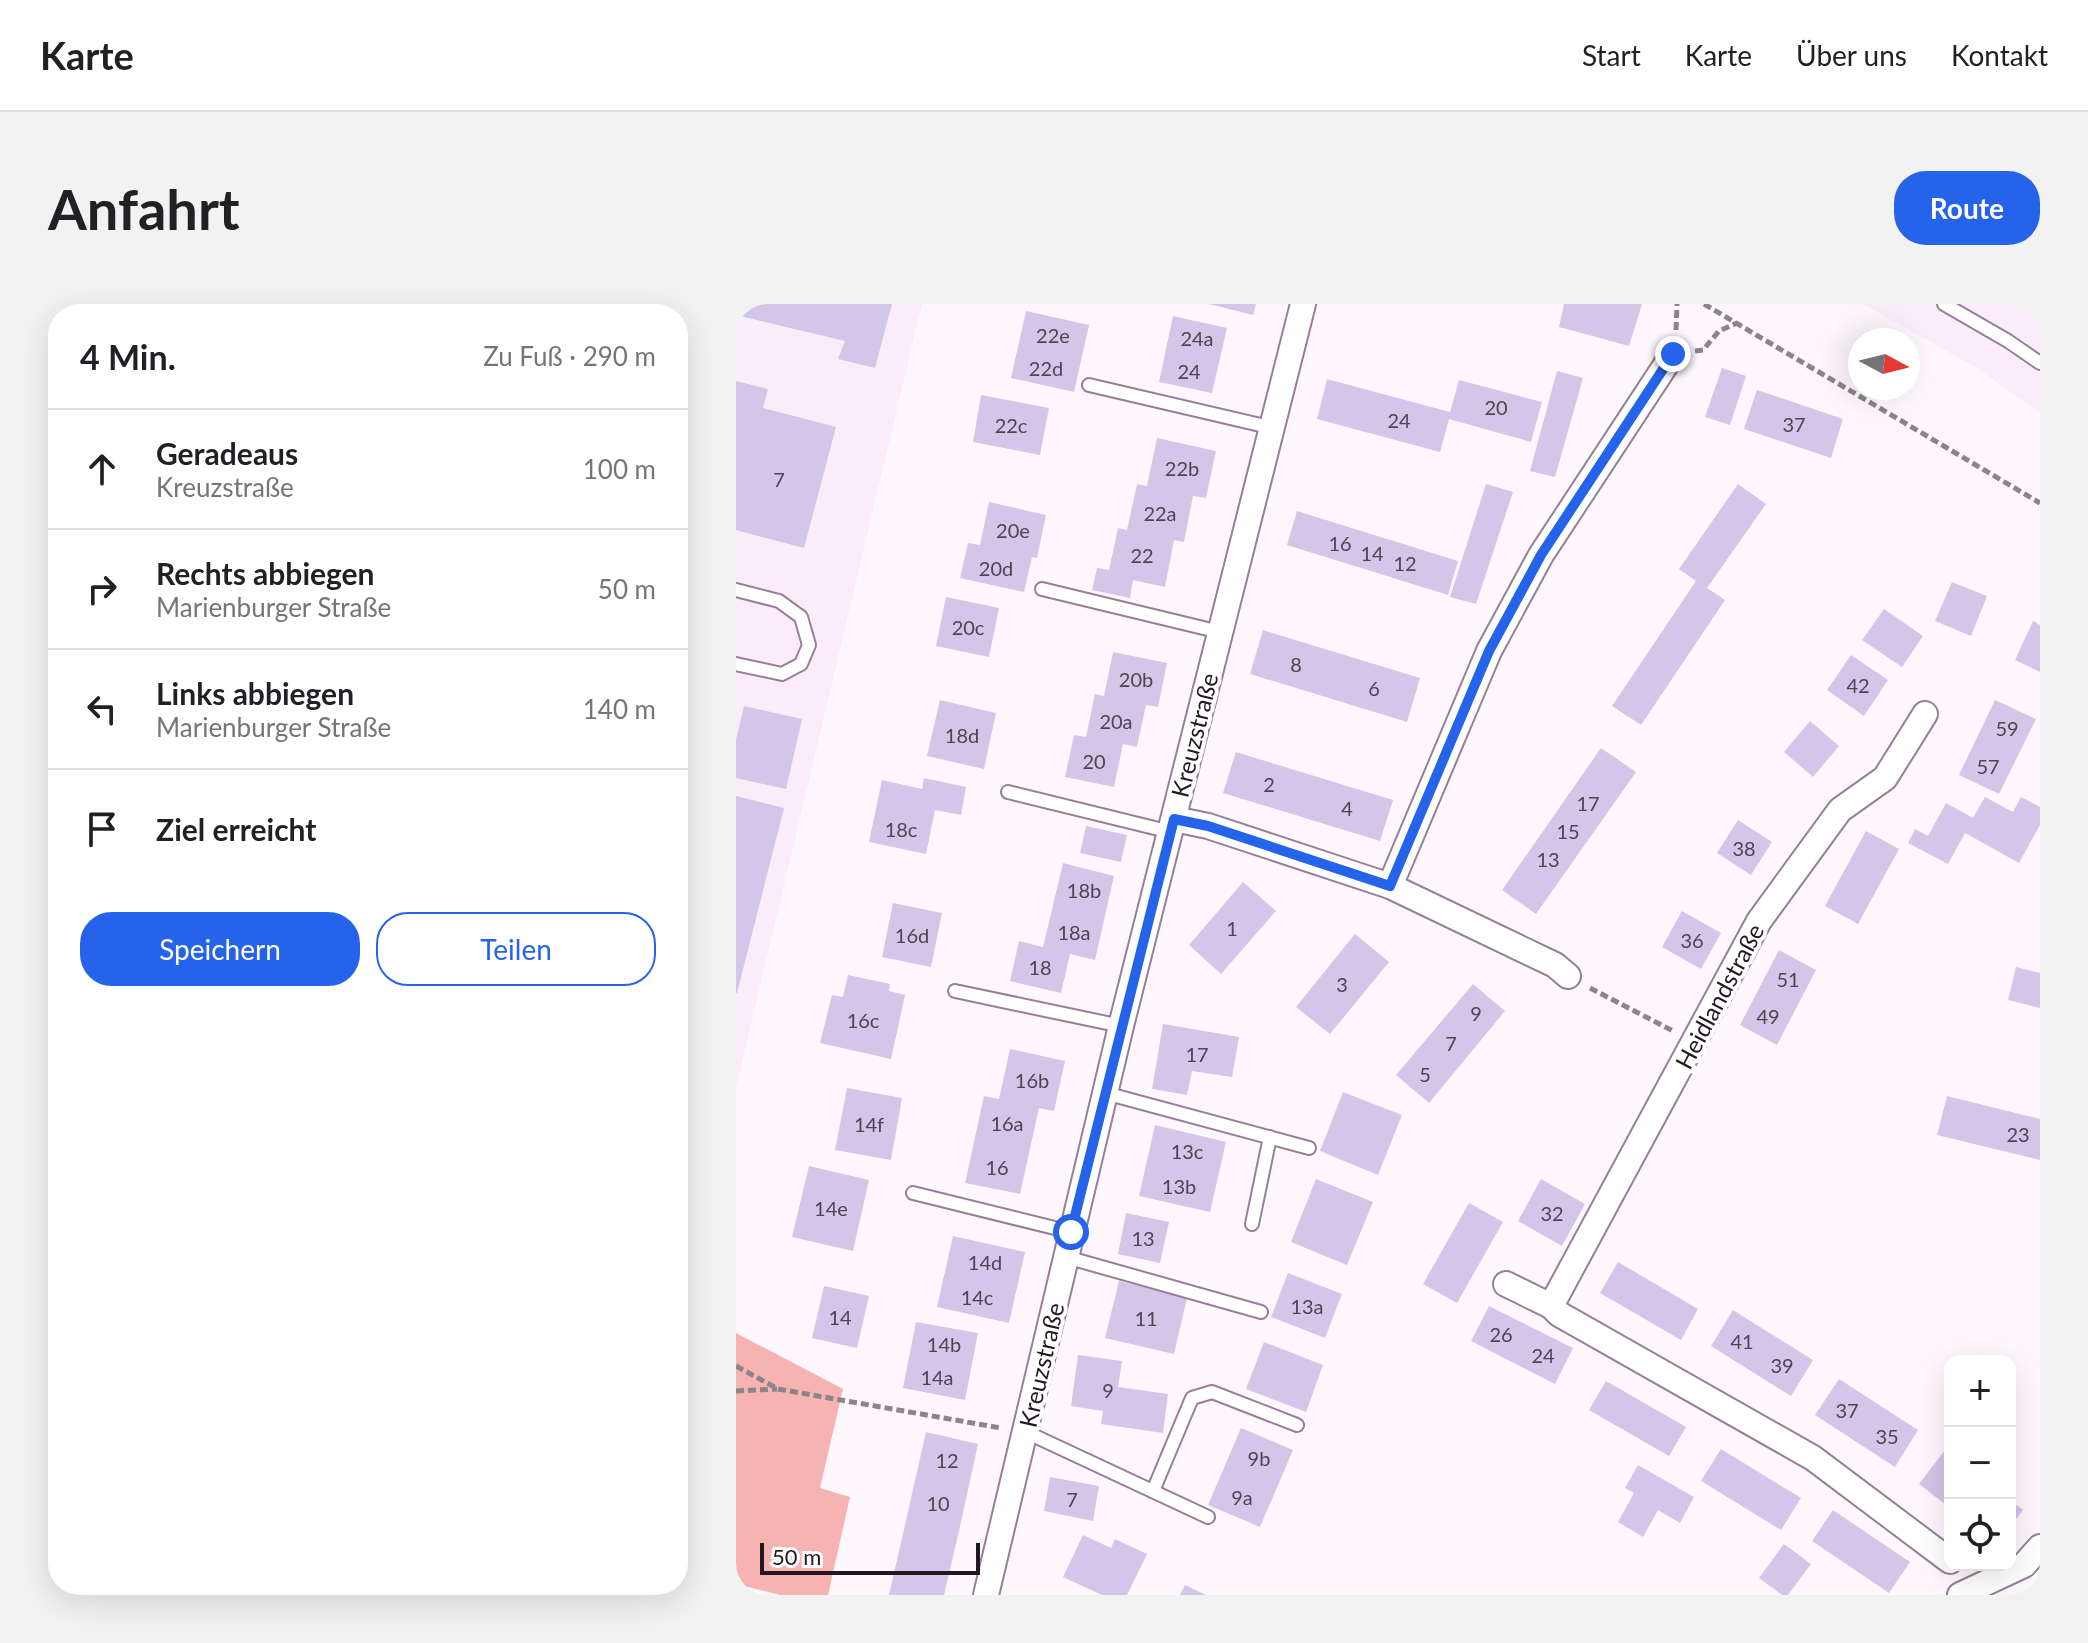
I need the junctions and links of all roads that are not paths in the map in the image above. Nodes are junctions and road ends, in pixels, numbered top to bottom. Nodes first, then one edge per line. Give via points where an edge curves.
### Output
1 (1303, 304) edge
2 (1944, 304) edge
3 (1673, 354) road end
4 (2040, 363) edge
5 (1089, 385) dead end
6 (1273, 428) junction
7 (1042, 589) dead end
8 (736, 590) edge
9 (1220, 632) junction
10 (736, 664) edge
11 (1925, 714) dead end
12 (1008, 792) dead end
13 (1172, 825) junction
14 (1390, 886) junction
15 (1577, 981) road end
16 (955, 991) dead end
17 (1121, 1026) junction
18 (1105, 1093) junction
19 (1270, 1137) junction
20 (1309, 1148) dead end
21 (913, 1193) dead end
22 (1252, 1224) dead end
23 (1071, 1232) junction
24 (1066, 1257) junction
25 (1506, 1284) dead end
26 (1551, 1306) junction
27 (1261, 1312) dead end
28 (1297, 1425) dead end
29 (1026, 1432) junction
30 (1153, 1491) junction
31 (1208, 1517) dead end
32 (2040, 1547) edge
33 (1944, 1556) edge
34 (1956, 1571) edge
35 (992, 1592) edge
36 (1964, 1594) edge

1 - 6 street, Kreuzstraße
2 - 4 lane
3 - 14 street via 1541,555 1489,651
5 - 6 lane
6 - 9 street, Kreuzstraße
7 - 9 lane
8 - 10 lane via 779,601 801,617 809,645 801,664 782,674
9 - 13 street, Kreuzstraße
11 - 26 street, Heidlandstraße via 1885,778 1840,810 1759,921
12 - 13 lane
13 - 14 street via 1208,826
13 - 17 street, Kreuzstraße
14 - 15 street via 1555,965
16 - 17 lane
17 - 18 street, Kreuzstraße
18 - 19 lane
18 - 23 street, Kreuzstraße
19 - 20 lane
19 - 22 lane
21 - 23 lane
23 - 24 street, Kreuzstraße
24 - 27 lane
24 - 29 street, Kreuzstraße
25 - 26 street
26 - 33 street via 1813,1458
28 - 30 lane via 1212,1392 1192,1398
29 - 30 lane
29 - 35 street, Kreuzstraße
30 - 31 lane
32 - 36 street via 2024,1565
34 - 36 street

